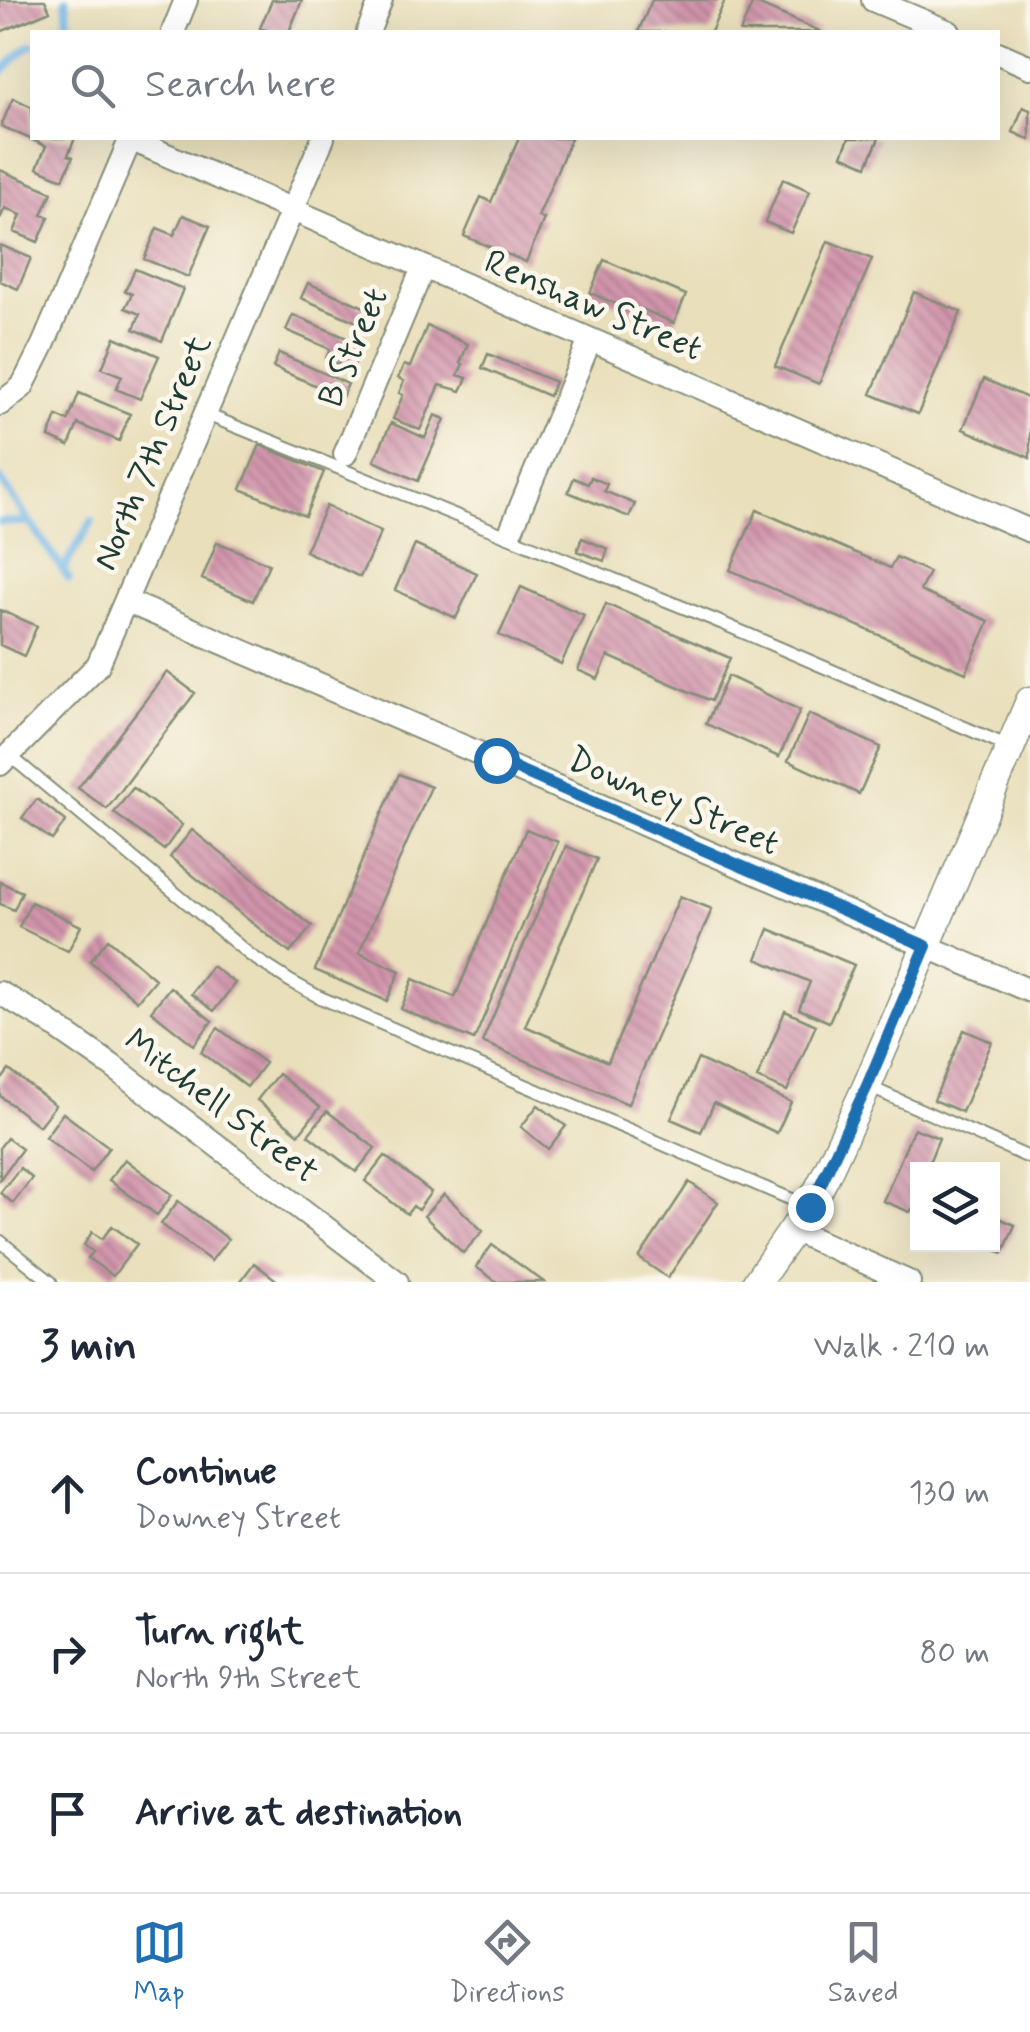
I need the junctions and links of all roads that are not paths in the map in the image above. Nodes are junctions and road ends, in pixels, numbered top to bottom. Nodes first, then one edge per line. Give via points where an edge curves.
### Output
1 (186, 0) edge
2 (381, 0) edge
3 (873, 0) edge
4 (174, 30) edge
5 (369, 30) edge
6 (944, 30) edge
7 (1000, 54) edge
8 (1030, 67) edge
9 (129, 140) edge
10 (134, 140) edge
11 (322, 140) edge
12 (292, 211) junction
13 (423, 268) junction
14 (590, 340) junction
15 (0, 404) edge
16 (205, 414) junction
17 (345, 454) dead end
18 (512, 528) dead end
19 (1030, 531) edge
20 (126, 601) junction
21 (1030, 701) edge
22 (1010, 747) junction
23 (4, 759) edge
24 (926, 946) junction
25 (1030, 991) edge
26 (0, 994) edge
27 (867, 1086) junction
28 (1030, 1158) edge
29 (801, 1219) junction
30 (0, 1241) edge
31 (52, 1282) edge
32 (397, 1282) edge
33 (757, 1282) edge
34 (909, 1282) edge

1 - 4 street
2 - 5 street
3 - 6 street
7 - 8 street
9 - 15 street via 22,387
10 - 12 street, Renshaw Street
11 - 12 street, North 7th Street
12 - 13 street, Renshaw Street
12 - 16 street, North 7th Street
13 - 14 street, Renshaw Street
13 - 17 street, B Street
14 - 18 street
14 - 19 street, Renshaw Street
16 - 20 street, North 7th Street
16 - 22 lane
20 - 23 street, North 7th Street via 98,665
20 - 24 street, Downey Street
21 - 22 street
22 - 24 street
23 - 29 lane via 290,981
24 - 25 street, Downey Street
24 - 27 street
26 - 32 street, Mitchell Street via 111,1065
27 - 28 lane
27 - 29 street
29 - 33 street
29 - 34 street
30 - 31 lane

